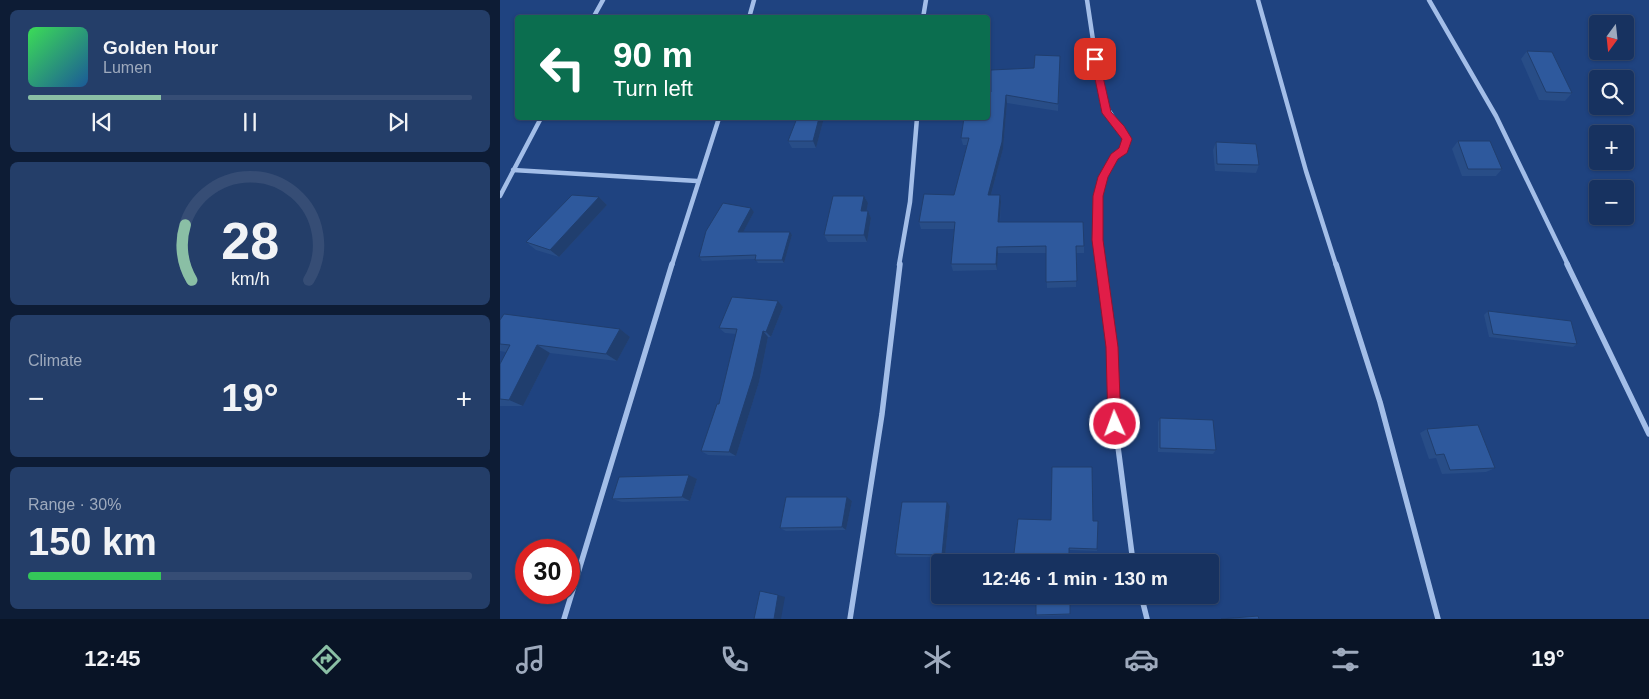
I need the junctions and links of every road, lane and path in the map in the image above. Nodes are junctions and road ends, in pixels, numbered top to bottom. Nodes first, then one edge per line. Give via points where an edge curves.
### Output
1 (603, 0) edge
2 (754, 0) edge
3 (926, 0) edge
4 (1087, 0) edge
5 (1258, 0) edge
6 (1429, 0) edge
7 (595, 15) edge
8 (749, 15) edge
9 (924, 15) edge
10 (540, 120) edge
11 (718, 120) edge
12 (917, 120) edge
13 (513, 170) junction
14 (697, 181) junction
15 (500, 196) edge
16 (1649, 434) edge
17 (1132, 554) edge
18 (1143, 604) edge
19 (564, 619) edge
20 (850, 619) edge
21 (1147, 619) edge
22 (1438, 619) edge

1 - 7 street
2 - 8 street
3 - 9 street
4 - 17 street via 1102,100 1106,113 1127,139 1103,177 1096,227 1112,347 1115,424
5 - 22 street via 1306,171 1380,402
6 - 16 street via 1496,116
10 - 13 street
11 - 14 street
12 - 20 street via 910,202 896,285 882,414
13 - 14 street
13 - 15 street
14 - 19 street
18 - 21 street

